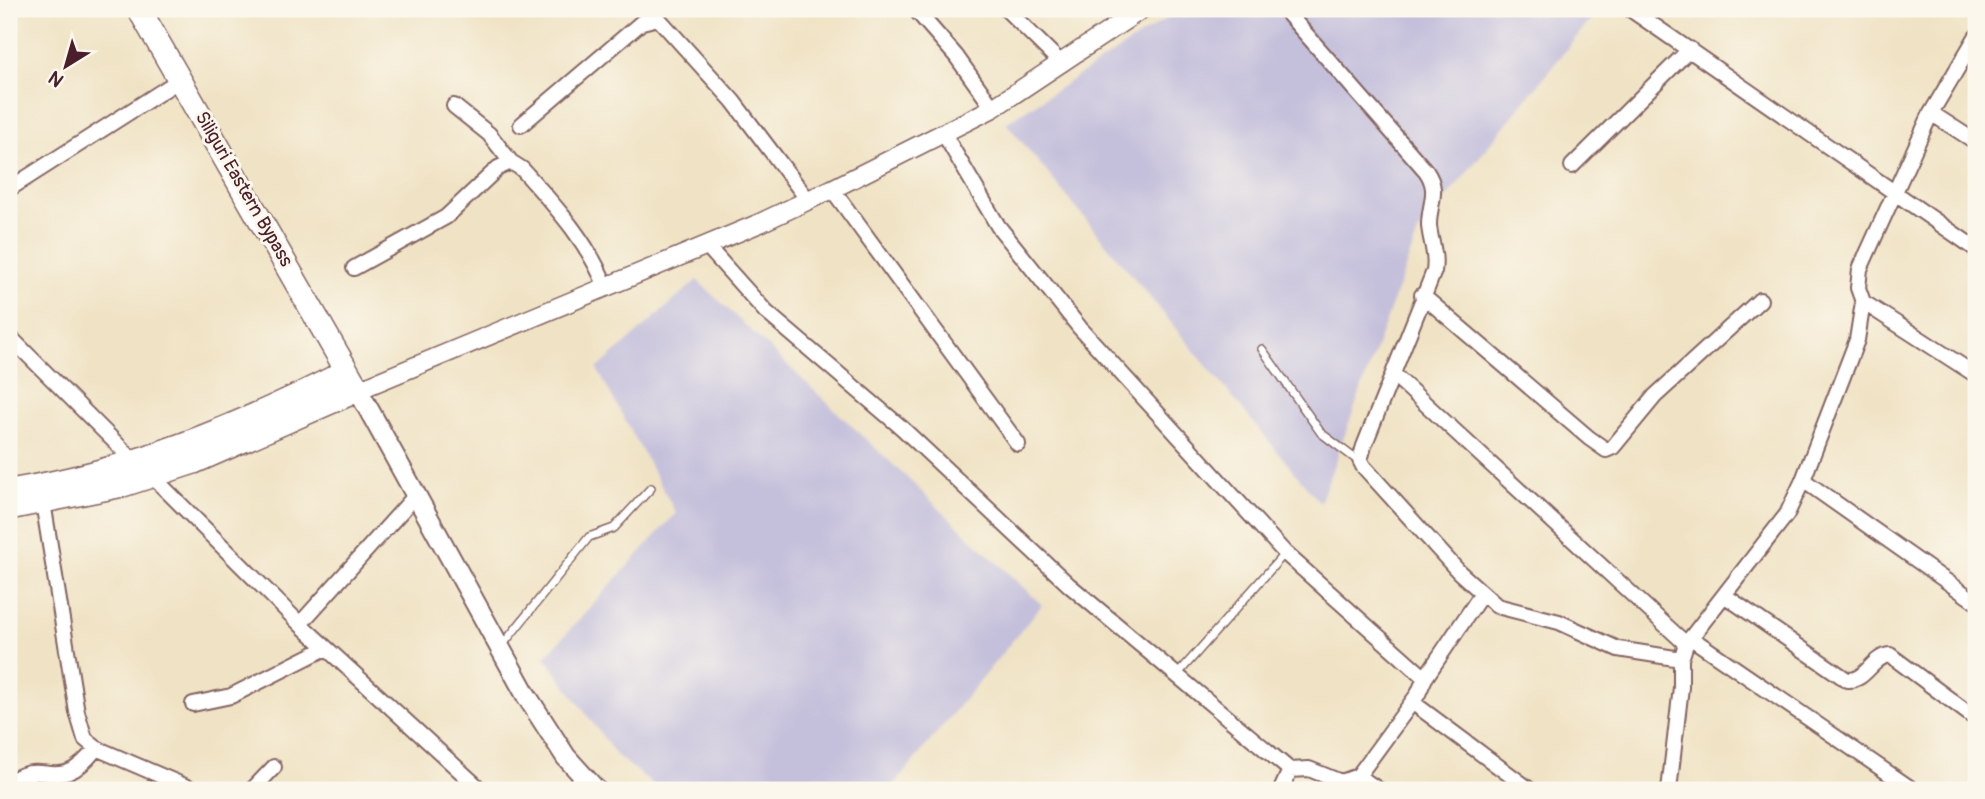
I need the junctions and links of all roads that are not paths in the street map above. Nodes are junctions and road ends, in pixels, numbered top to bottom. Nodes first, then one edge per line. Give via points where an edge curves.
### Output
1 (139, 9) edge
2 (915, 9) edge
3 (1006, 9) edge
4 (1142, 9) edge
5 (1284, 9) edge
6 (1630, 9) edge
7 (1976, 37) edge
8 (1690, 48) junction
9 (1062, 64) junction
10 (181, 79) junction
11 (454, 106) dead end
12 (993, 108) junction
13 (1931, 113) junction
14 (521, 124) dead end
15 (944, 134) junction
16 (1976, 142) edge
17 (511, 162) junction
18 (1572, 166) dead end
19 (9, 189) edge
20 (832, 189) junction
21 (1893, 191) junction
22 (808, 200) junction
23 (706, 245) junction
24 (1976, 249) edge
25 (354, 268) dead end
26 (606, 287) junction
27 (1422, 295) junction
28 (1760, 300) dead end
29 (1863, 302) junction
30 (9, 336) edge
31 (1262, 349) dead end
32 (1393, 374) junction
33 (1976, 375) edge
34 (352, 381) junction
35 (1018, 444) dead end
36 (1362, 463) junction
37 (143, 469) junction
38 (1803, 480) junction
39 (651, 488) dead end
40 (9, 491) edge
41 (416, 495) junction
42 (43, 502) junction
43 (9, 508) edge
44 (1285, 553) junction
45 (1481, 595) junction
46 (1724, 595) junction
47 (1976, 602) edge
48 (300, 624) junction
49 (1689, 641) junction
50 (500, 647) junction
51 (326, 648) junction
52 (1681, 659) junction
53 (1177, 675) junction
54 (1425, 678) junction
55 (1412, 702) junction
56 (193, 704) dead end
57 (1976, 719) edge
58 (96, 748) junction
59 (274, 767) dead end
60 (1290, 770) junction
61 (1358, 776) junction
62 (11, 777) edge
63 (585, 786) edge
64 (194, 790) edge
65 (252, 790) edge
66 (481, 790) edge
67 (1281, 790) edge
68 (1380, 790) edge
69 (1530, 790) edge
70 (1669, 790) edge
71 (1913, 790) edge

1 - 10 main road, Siliguri Eastern Bypass
2 - 12 street
3 - 9 street
4 - 9 street
5 - 27 street via 1433,181 1436,193 1429,227 1435,260
6 - 8 street
7 - 13 street
8 - 18 street
8 - 21 street
9 - 12 street
10 - 19 street
10 - 34 main road, Siliguri Eastern Bypass
11 - 17 street via 489,134
12 - 15 street
13 - 16 street
13 - 21 street
14 - 22 street via 642,22 658,18 733,101
15 - 20 street
15 - 44 street via 998,226 1080,328
17 - 25 street via 498,168 446,217
17 - 26 street via 523,169 578,232
20 - 22 street
20 - 35 street
21 - 24 street
21 - 29 street via 1860,269 1858,288
22 - 23 street
23 - 26 street
23 - 53 street via 766,312 902,428 1069,585
26 - 34 street
27 - 28 street via 1606,450 1655,396
27 - 32 street
29 - 33 street
29 - 38 street via 1857,340
30 - 37 street
31 - 36 lane via 1321,433
32 - 36 street via 1364,446
32 - 49 street
34 - 37 main road via 264,414
34 - 41 main road
36 - 45 street
37 - 40 main road
37 - 42 main road
37 - 48 street
38 - 46 street via 1787,514
38 - 47 street
39 - 50 lane via 614,528 589,537
41 - 48 street
41 - 50 main road
42 - 43 main road
42 - 58 street via 80,727
44 - 53 lane
44 - 54 street
45 - 52 street via 1497,606 1559,622 1618,649
45 - 54 street
46 - 49 street
46 - 57 street via 1847,680 1859,678 1880,658 1890,655
48 - 51 street
49 - 52 street
49 - 71 street
50 - 63 main road
51 - 56 street via 231,696
51 - 66 street
52 - 70 street
53 - 60 street
54 - 55 street
55 - 61 street
55 - 69 street
58 - 62 street via 80,778 71,784
58 - 64 street
59 - 65 street
60 - 61 street via 1309,769 1340,782
60 - 67 street
61 - 68 street

